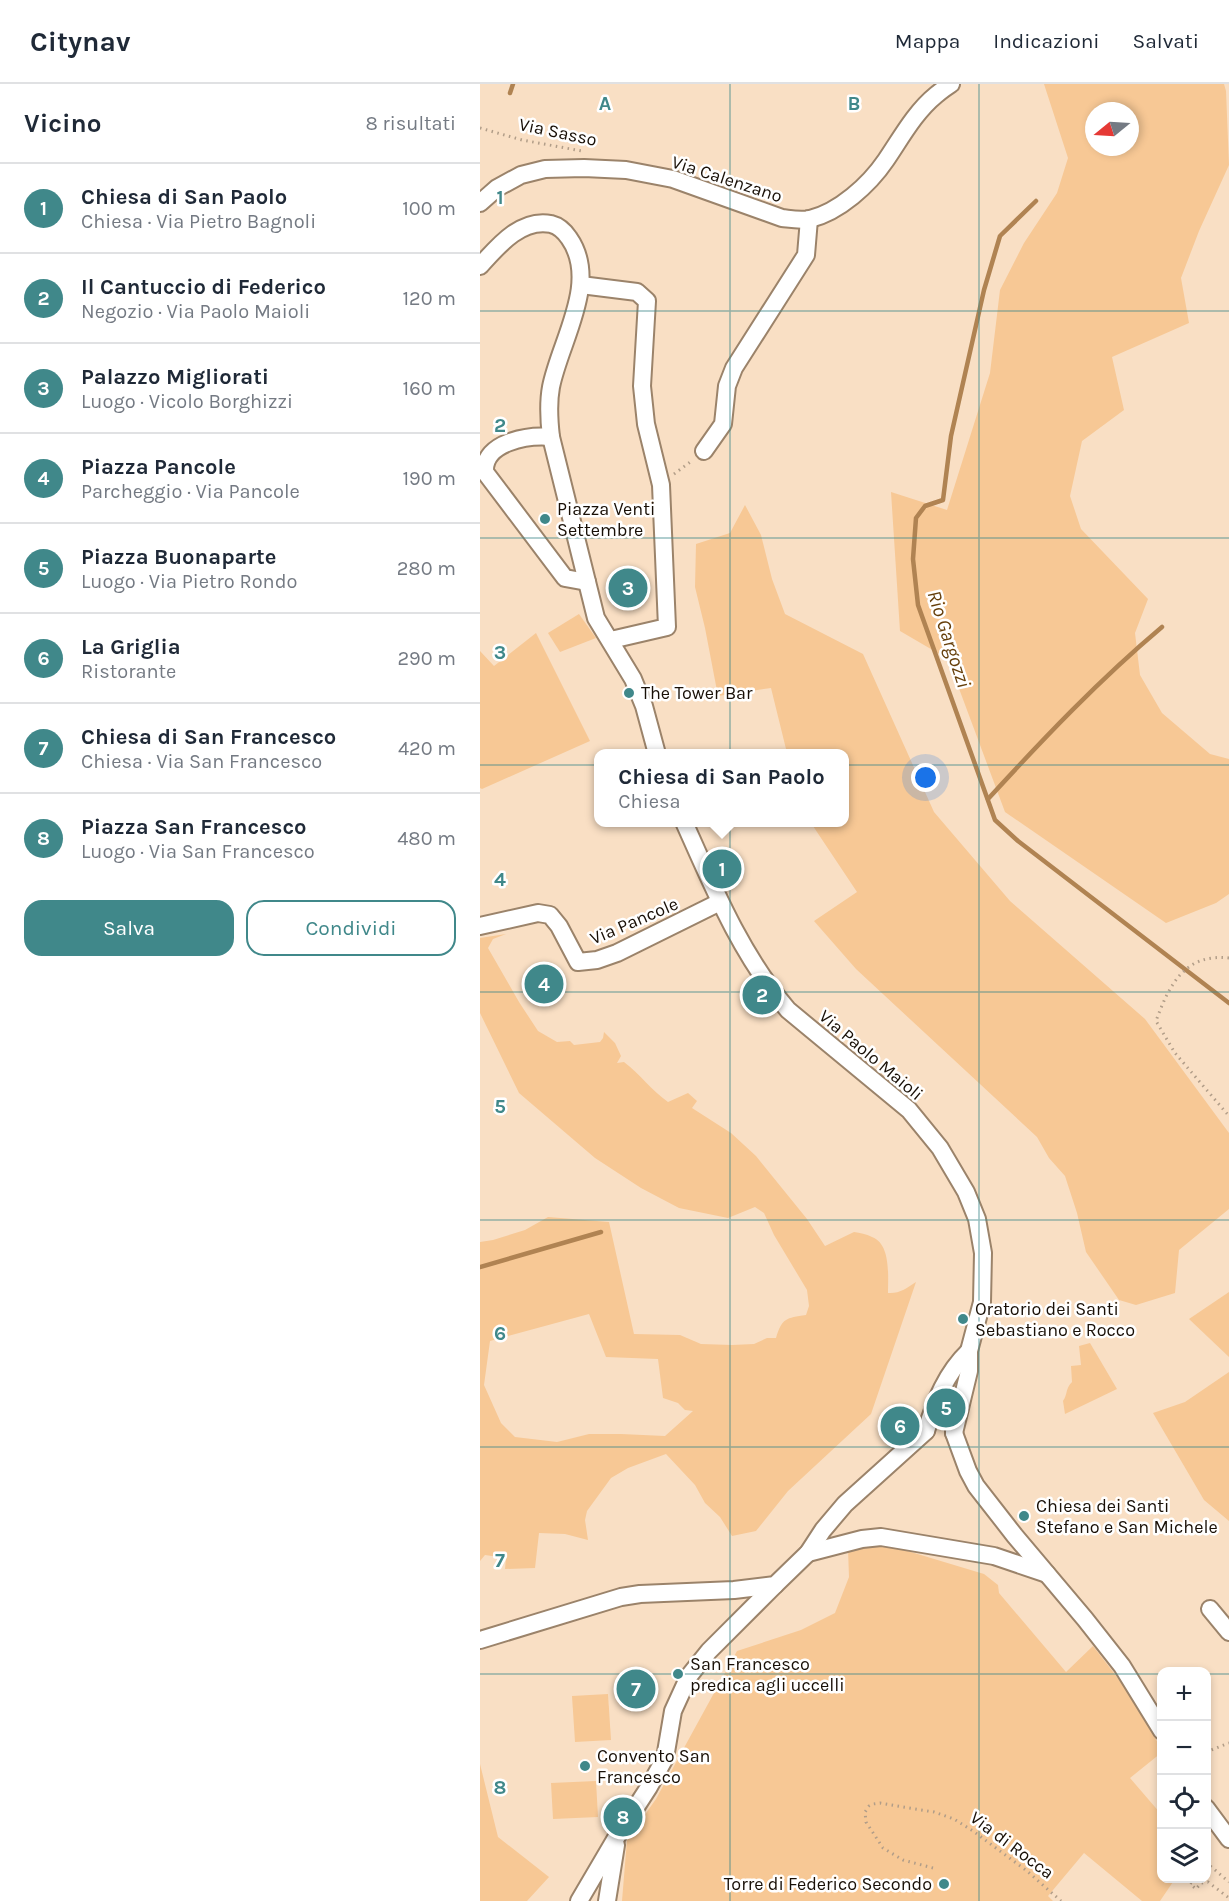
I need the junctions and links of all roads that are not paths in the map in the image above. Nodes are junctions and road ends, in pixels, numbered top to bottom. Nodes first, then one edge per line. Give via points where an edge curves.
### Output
1 (951, 84) edge
2 (480, 203) edge
3 (809, 219) junction
4 (480, 266) edge
5 (581, 285) junction
6 (551, 437) junction
7 (704, 451) road end
8 (587, 582) junction
9 (611, 640) junction
10 (656, 749) edge
11 (686, 827) edge
12 (720, 903) junction
13 (480, 926) edge
14 (969, 1352) junction
15 (926, 1431) junction
16 (954, 1433) junction
17 (808, 1553) junction
18 (1048, 1575) junction
19 (775, 1585) junction
20 (1210, 1609) dead end
21 (1229, 1632) edge
22 (480, 1640) edge
23 (1157, 1724) edge
24 (1211, 1815) edge
25 (616, 1838) junction
26 (1229, 1839) edge
27 (579, 1901) edge
28 (607, 1901) edge

1 - 3 street, Via Calenzano via 922,110 866,183 840,205
2 - 3 street, Via Calenzano via 521,175 545,169 584,168 673,179 782,218
3 - 7 street via 806,255 734,368 727,386 723,424
4 - 5 street via 514,233 530,225 555,225 573,244
5 - 6 street via 551,387
5 - 9 street via 637,292 647,301 642,386 646,424 661,485 667,627
6 - 8 street
6 - 8 street via 511,441 488,457 485,472 565,578
8 - 9 street via 596,618
9 - 10 street via 633,679
11 - 12 street, Via Paolo Maioli
12 - 13 street, Via Pancole via 617,952 579,962 550,915 538,913
12 - 14 street, Via Paolo Maioli via 776,996 909,1110 940,1148 966,1192 977,1219 982,1253 982,1302
14 - 15 street via 958,1362 937,1396
14 - 16 street, Via Paolo Maioli via 969,1371
15 - 16 street
15 - 17 street via 845,1504
16 - 18 street via 976,1486
17 - 18 street via 881,1537 994,1556
17 - 19 street
18 - 23 street via 1122,1666
19 - 22 street via 621,1597
19 - 25 street via 689,1676 673,1711 665,1758
20 - 21 street
24 - 26 street
25 - 27 street
25 - 28 street

